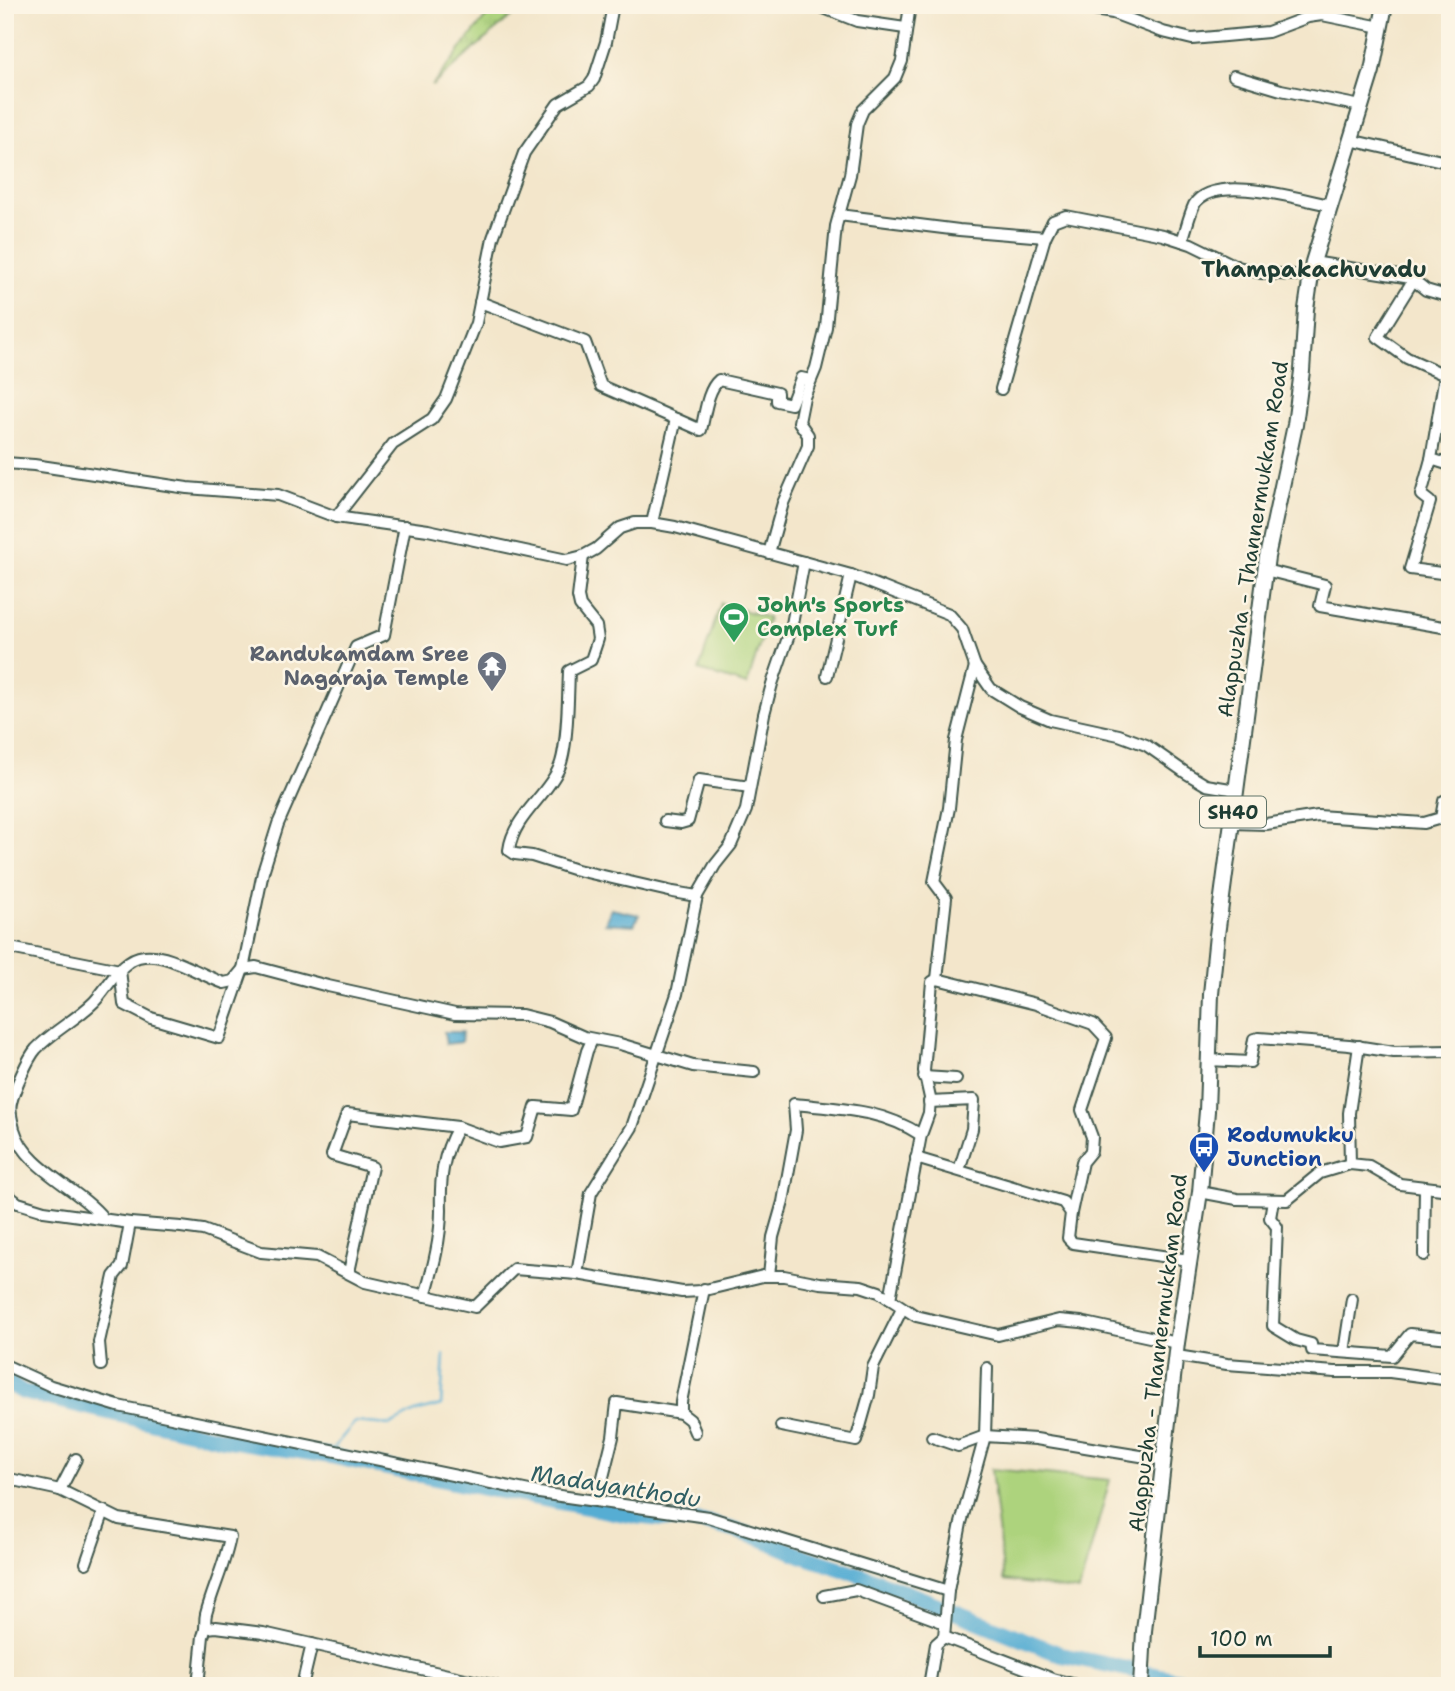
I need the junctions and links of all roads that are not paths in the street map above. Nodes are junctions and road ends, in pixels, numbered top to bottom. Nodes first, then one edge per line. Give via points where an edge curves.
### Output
1 (613, 5) edge
2 (816, 5) edge
3 (910, 5) edge
4 (1063, 5) edge
5 (1385, 5) edge
6 (837, 9) edge
7 (1381, 27) junction
8 (905, 28) junction
9 (1234, 76) dead end
10 (1361, 106) junction
11 (1350, 140) junction
12 (1446, 162) dead end
13 (1329, 205) junction
14 (839, 215) junction
15 (1045, 237) junction
16 (1182, 241) junction
17 (1312, 269) junction
18 (1414, 279) junction
19 (1450, 297) edge
20 (480, 302) junction
21 (810, 380) junction
22 (1001, 389) dead end
23 (676, 419) junction
24 (1431, 459) junction
25 (5, 463) edge
26 (1450, 465) edge
27 (336, 517) junction
28 (652, 523) junction
29 (405, 526) junction
30 (769, 553) junction
31 (583, 556) junction
32 (804, 562) junction
33 (1265, 570) junction
34 (851, 575) junction
35 (1450, 579) edge
36 (1450, 624) edge
37 (975, 666) junction
38 (827, 676) dead end
39 (750, 787) junction
40 (1236, 790) junction
41 (1450, 801) edge
42 (665, 821) dead end
43 (1232, 823) junction
44 (697, 896) junction
45 (5, 947) edge
46 (243, 969) junction
47 (120, 970) junction
48 (937, 979) junction
49 (593, 1040) junction
50 (1359, 1046) junction
51 (1450, 1051) edge
52 (657, 1057) junction
53 (1209, 1060) junction
54 (754, 1072) dead end
55 (925, 1077) junction
56 (956, 1079) dead end
57 (929, 1102) junction
58 (458, 1127) junction
59 (921, 1135) junction
60 (916, 1158) junction
61 (1350, 1164) junction
62 (959, 1170) junction
63 (1425, 1187) junction
64 (1450, 1191) edge
65 (1200, 1192) junction
66 (5, 1193) edge
67 (1273, 1200) junction
68 (1071, 1213) junction
69 (103, 1218) junction
70 (130, 1223) junction
71 (1424, 1255) dead end
72 (1189, 1260) junction
73 (349, 1272) junction
74 (577, 1274) junction
75 (769, 1276) junction
76 (704, 1289) junction
77 (425, 1296) junction
78 (890, 1298) junction
79 (1352, 1299) dead end
80 (902, 1309) junction
81 (1450, 1338) edge
82 (1177, 1349) junction
83 (1344, 1352) junction
84 (5, 1365) edge
85 (101, 1365) dead end
86 (987, 1368) dead end
87 (1450, 1380) edge
88 (681, 1413) junction
89 (781, 1426) dead end
90 (695, 1432) dead end
91 (985, 1436) junction
92 (932, 1437) dead end
93 (76, 1459) dead end
94 (1166, 1460) junction
95 (5, 1478) edge
96 (60, 1490) junction
97 (597, 1502) junction
98 (104, 1511) junction
99 (86, 1563) dead end
100 (948, 1591) junction
101 (824, 1596) dead end
102 (945, 1618) junction
103 (206, 1629) junction
104 (944, 1637) junction
105 (312, 1644) junction
106 (198, 1686) edge
107 (302, 1686) edge
108 (496, 1686) edge
109 (929, 1686) edge
110 (1080, 1686) edge
111 (1141, 1686) edge

1 - 20 street via 594,79 558,104 524,153 493,238
2 - 6 street
3 - 8 street
4 - 7 street via 1113,13 1192,39 1268,32 1322,15
5 - 7 main road, Alappuzha - Thannermukkam Road / SH40
6 - 8 street via 858,21
7 - 10 main road, Alappuzha - Thannermukkam Road / SH40
8 - 14 street via 902,61 895,78 863,110 857,124
9 - 10 street
10 - 11 main road, Alappuzha - Thannermukkam Road / SH40
11 - 12 street
11 - 13 main road, Alappuzha - Thannermukkam Road / SH40
13 - 16 street via 1242,189 1221,190 1194,205
13 - 17 main road, Alappuzha - Thannermukkam Road / SH40
14 - 15 street
14 - 21 street via 826,327
15 - 16 street via 1053,221 1066,216
15 - 22 street
16 - 17 street via 1261,273
17 - 18 street
17 - 33 main road, Alappuzha - Thannermukkam Road / SH40 via 1296,425
18 - 19 street via 1426,290
18 - 24 street via 1378,337 1407,358 1445,375
20 - 23 street via 585,342 601,386
20 - 27 street via 446,399 432,419 393,444
21 - 23 street via 801,378 792,404 777,401 777,393 719,380 701,430
21 - 30 street via 799,422 808,435 808,446 783,503
23 - 28 street
24 - 26 street
24 - 35 street via 1421,495 1430,502 1410,569 1441,573
25 - 27 street via 278,495
27 - 29 street
28 - 30 street
28 - 31 street via 620,528
29 - 31 street via 553,558
29 - 46 street via 384,635 356,647 278,824
30 - 32 street
31 - 44 street via 578,597 596,626 598,639 591,660 569,671 559,768 510,839 509,850
32 - 34 street
32 - 39 street
33 - 36 street via 1325,585 1320,606 1443,627
33 - 40 main road, Alappuzha - Thannermukkam Road / SH40
34 - 37 street via 950,614 962,629
34 - 38 street
37 - 40 street via 991,689 1020,707 1050,720 1146,745 1206,785
37 - 48 street via 956,740 934,882 946,898
39 - 42 street via 699,780 688,821
39 - 44 street via 731,845
40 - 43 main road, Alappuzha - Thannermukkam Road / SH40
41 - 43 street via 1444,801 1441,818 1424,823 1318,816 1266,824
43 - 53 main road, Alappuzha - Thannermukkam Road / SH40 via 1211,994
44 - 52 street via 677,995
45 - 47 street
46 - 47 street via 224,984 166,958 132,958
46 - 47 street via 219,1038 151,1018 124,1004
46 - 49 street via 256,967 455,1014 522,1015
47 - 69 street via 97,1000 35,1050 11,1103 15,1131 27,1154 93,1205
48 - 55 street via 932,982 925,1038
48 - 68 street via 1036,1004 1093,1024 1106,1038 1082,1110 1092,1137 1091,1152 1082,1162
49 - 52 street
49 - 58 street via 571,1110 536,1107 527,1137 499,1142
50 - 51 street via 1394,1052
50 - 53 street via 1259,1038 1254,1039 1250,1062
50 - 61 street via 1349,1113
52 - 54 street
52 - 74 street via 632,1127 591,1193
53 - 65 main road, Alappuzha - Thannermukkam Road / SH40
55 - 56 street
55 - 57 street
57 - 59 street
57 - 62 street via 974,1100 972,1129
58 - 73 street via 347,1114 332,1155 372,1167
58 - 77 street via 443,1161 434,1268
59 - 60 street
59 - 75 street via 901,1122 869,1112 794,1104 796,1130
60 - 62 street
60 - 78 street
61 - 63 street via 1369,1166 1400,1184
61 - 67 street via 1320,1173 1287,1200
62 - 68 street via 1063,1202
63 - 64 street
63 - 71 street
65 - 67 street
65 - 72 main road, Alappuzha - Thannermukkam Road / SH40
66 - 69 street via 18,1203 44,1211
67 - 83 street via 1270,1218 1277,1227 1273,1326 1311,1344 1312,1350
68 - 72 street via 1068,1238 1073,1243
69 - 70 street
70 - 73 street via 203,1230 261,1252 317,1257
70 - 85 street via 99,1342
72 - 82 main road, Alappuzha - Thannermukkam Road / SH40
73 - 77 street via 365,1282
74 - 76 street via 681,1292
74 - 77 street via 514,1269 475,1307
75 - 76 street
75 - 78 street via 861,1286
76 - 88 street
78 - 80 street
79 - 83 street
80 - 82 street via 998,1335 1059,1320 1081,1322
80 - 89 street via 873,1367 856,1441
81 - 83 street via 1410,1334 1392,1356
82 - 87 street via 1227,1364 1390,1372
82 - 94 main road, Alappuzha - Thannermukkam Road / SH40
84 - 97 street via 51,1386 118,1406
86 - 91 street
88 - 90 street
88 - 97 street via 617,1403
91 - 92 street via 958,1446
91 - 94 street via 1036,1439
91 - 100 street
93 - 96 street
94 - 111 main road, Alappuzha - Thannermukkam Road / SH40
95 - 96 street
96 - 98 street
97 - 100 street via 708,1517
98 - 99 street
98 - 103 street via 119,1519 230,1537 205,1616
100 - 102 street
101 - 102 street via 856,1590
102 - 104 street
103 - 105 street via 263,1633
103 - 106 street
104 - 109 street via 936,1644
104 - 110 street
105 - 107 street
105 - 108 street

